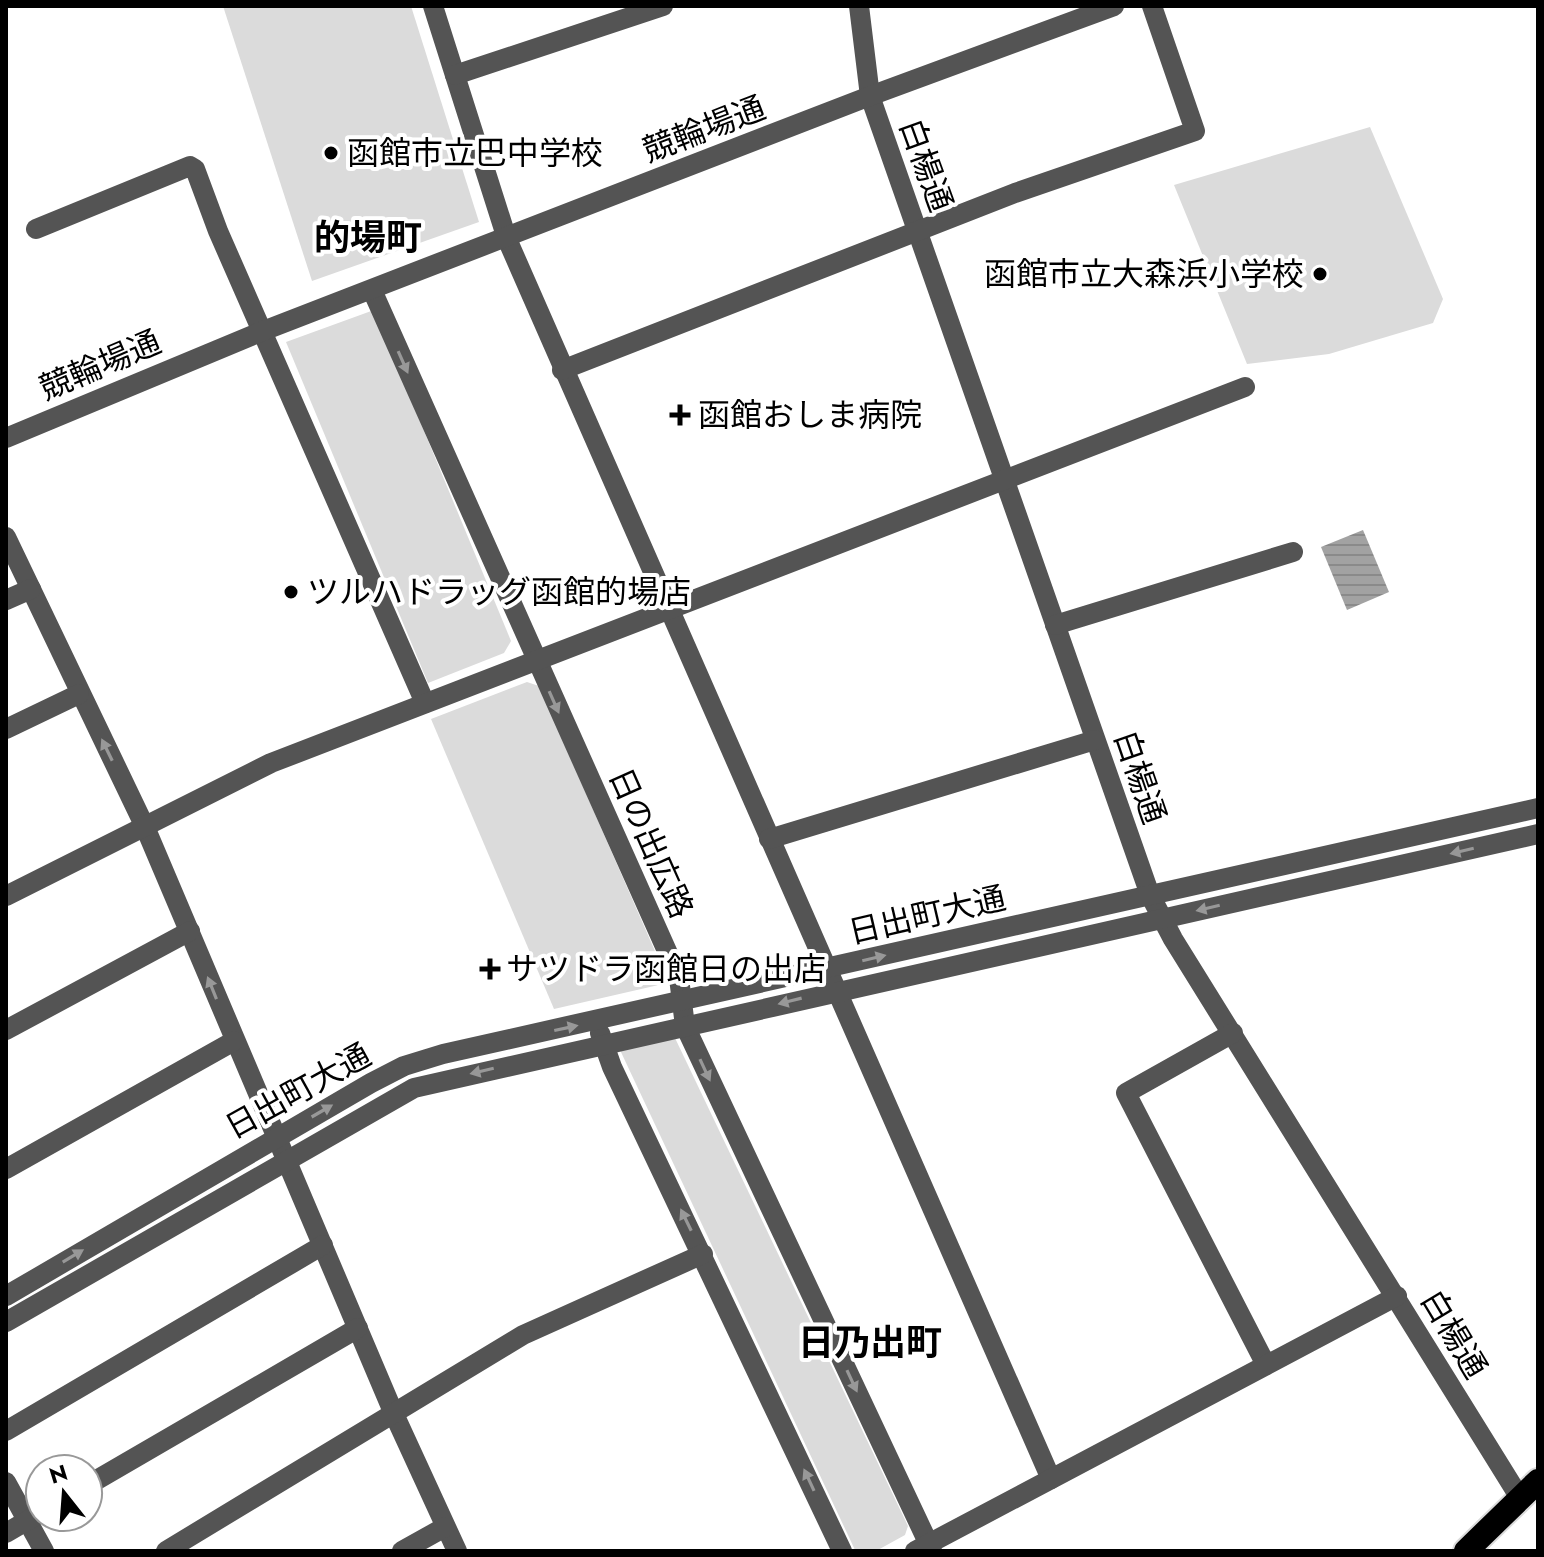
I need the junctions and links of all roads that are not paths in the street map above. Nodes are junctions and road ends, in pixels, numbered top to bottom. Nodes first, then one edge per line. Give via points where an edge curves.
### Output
1 (433, 6) edge
2 (663, 6) edge
3 (859, 6) edge
4 (1152, 6) edge
5 (1103, 8) edge
6 (455, 75) junction
7 (870, 96) junction
8 (36, 229) dead end
9 (919, 233) junction
10 (507, 239) junction
11 (372, 290) junction
12 (263, 331) junction
13 (562, 370) junction
14 (1245, 387) dead end
15 (6, 438) edge
16 (1005, 482) junction
17 (6, 537) edge
18 (1293, 552) dead end
19 (31, 589) junction
20 (6, 600) edge
21 (668, 609) junction
22 (1055, 625) junction
23 (535, 659) junction
24 (79, 694) junction
25 (425, 703) junction
26 (6, 729) edge
27 (1095, 740) junction
28 (1538, 808) edge
29 (145, 827) junction
30 (1538, 834) edge
31 (769, 839) junction
32 (8, 889) edge
33 (1150, 895) junction
34 (1162, 918) junction
35 (190, 931) junction
36 (826, 969) junction
37 (835, 990) junction
38 (681, 1003) junction
39 (595, 1021) junction
40 (685, 1026) junction
41 (6, 1030) edge
42 (1233, 1033) junction
43 (234, 1041) junction
44 (603, 1043) junction
45 (277, 1136) junction
46 (288, 1160) junction
47 (6, 1169) edge
48 (323, 1245) junction
49 (703, 1254) junction
50 (6, 1296) edge
51 (1397, 1296) junction
52 (6, 1322) edge
53 (358, 1328) junction
54 (1266, 1365) junction
55 (394, 1414) junction
56 (6, 1431) edge
57 (104, 1476) edge
58 (1051, 1479) junction
59 (6, 1482) edge
60 (1529, 1490) edge
61 (24, 1504) edge
62 (24, 1523) edge
63 (445, 1527) junction
64 (6, 1533) edge
65 (925, 1549) edge
66 (166, 1551) edge
67 (402, 1551) edge
68 (457, 1551) edge
69 (842, 1551) edge
70 (1466, 1551) edge

1 - 6 street
2 - 6 street
3 - 7 street, 白楊通
4 - 9 street via 1195,131 1015,193
5 - 7 street, 競輪場通
6 - 10 street
7 - 9 street, 白楊通
7 - 10 street, 競輪場通
8 - 12 street via 190,166
9 - 13 street
9 - 16 street, 白楊通
10 - 11 street, 競輪場通
10 - 13 street
11 - 12 street, 競輪場通
11 -> 23 street, 日の出広路
12 - 15 street, 競輪場通
12 - 25 street
13 - 21 street
14 - 16 street
16 - 21 street
16 - 22 street, 白楊通
17 - 19 street
18 - 22 street
19 - 20 street
19 - 24 street
21 - 23 street
21 - 31 street
22 - 27 street, 白楊通
23 - 25 street
23 -> 38 street, 日の出広路 via 679,978
24 - 26 street
29 -> 24 street
25 - 29 street via 271,763
27 - 31 street
27 - 33 street, 白楊通
28 - 33 street, 日出町大通
29 - 32 street
29 - 35 street
30 -> 34 street, 日出町大通
31 - 36 street
33 - 34 street, 白楊通
36 -> 33 street, 日出町大通
34 - 37 street, 日出町大通
34 - 42 street, 白楊通
35 - 41 street
43 -> 35 street
36 - 37 street
36 - 38 street, 日出町大通
37 -> 40 street, 日出町大通
37 - 58 street
38 - 39 street, 日出町大通
38 - 40 street, 日の出広路
39 - 44 street
45 -> 39 street, 日出町大通 via 404,1066
40 - 44 street, 日出町大通
40 -> 65 street, 日の出広路
42 - 51 street, 白楊通
42 - 54 street via 1126,1093
43 - 45 street
43 - 47 street
44 -> 46 street, 日出町大通 via 414,1088
49 -> 44 street
45 - 46 street
50 -> 45 street, 日出町大通
46 - 48 street
46 - 52 street, 日出町大通
48 - 53 street
48 - 56 street
49 - 55 street via 523,1335
69 -> 49 street
51 - 54 street
51 - 60 street, 白楊通
53 - 55 street
53 - 57 street
54 - 58 street
55 - 63 street
55 - 66 street
58 - 65 street
59 - 61 street
60 - 70 highway
62 - 64 street
63 - 67 street
63 - 68 street

